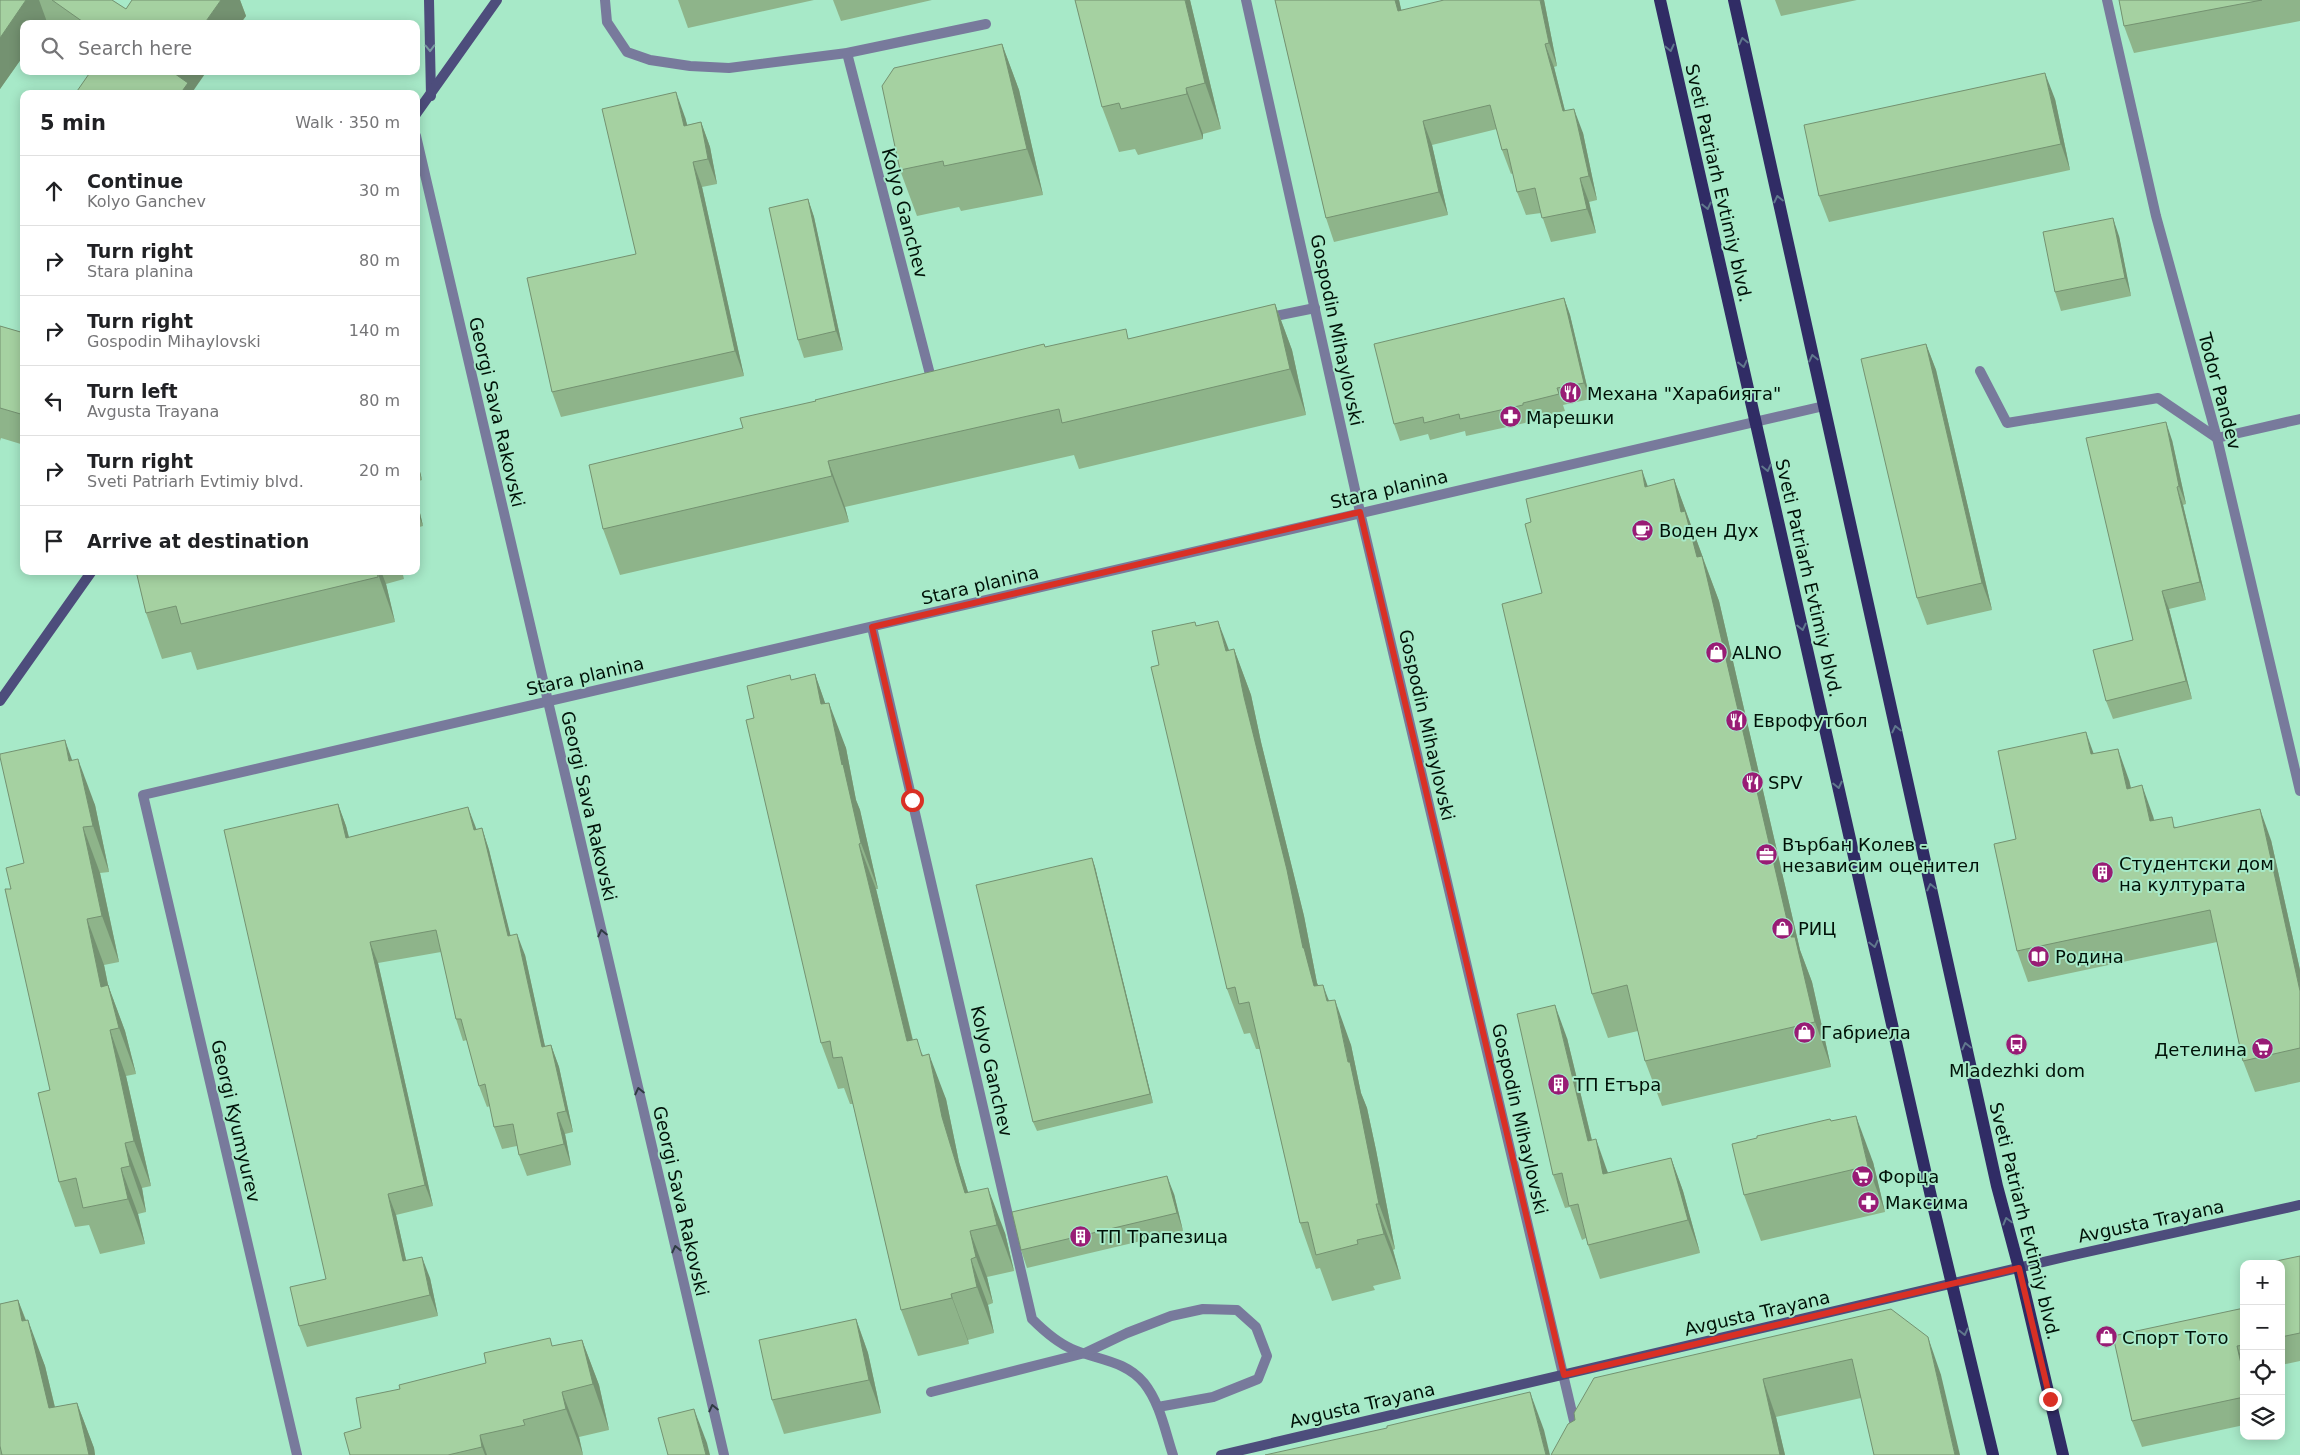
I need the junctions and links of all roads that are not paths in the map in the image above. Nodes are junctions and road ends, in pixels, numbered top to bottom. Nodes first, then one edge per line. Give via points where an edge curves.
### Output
1 (429, 0) edge
2 (498, 0) edge
3 (605, 0) edge
4 (1246, 0) edge
5 (1660, 0) edge
6 (1734, 0) edge
7 (2107, 0) edge
8 (986, 24) dead end
9 (847, 53) junction
10 (431, 96) junction
11 (420, 109) edge
12 (420, 153) edge
13 (1315, 308) junction
14 (1258, 320) edge
15 (1980, 371) dead end
16 (932, 382) edge
17 (1824, 406) junction
18 (2300, 419) edge
19 (1756, 421) junction
20 (2217, 438) junction
21 (1360, 512) junction
22 (89, 575) edge
23 (872, 627) junction
24 (548, 700) junction
25 (0, 701) edge
26 (2298, 776) edge
27 (2300, 791) edge
28 (143, 795) joint
29 (2300, 1205) edge
30 (2019, 1268) junction
31 (1952, 1284) junction
32 (1085, 1353) junction
33 (1564, 1375) junction
34 (931, 1392) dead end
35 (1158, 1406) junction
36 (297, 1455) edge
37 (724, 1455) edge
38 (1173, 1455) edge
39 (1221, 1455) edge
40 (1582, 1455) edge
41 (1994, 1455) edge
42 (2063, 1455) edge

1 -> 10 street
2 - 10 street
3 - 9 street via 607,22 627,52 650,60 729,68
4 - 13 street, Gospodin Mihaylovski
5 -> 19 main road, Sveti Patriarh Evtimiy blvd.
17 -> 6 main road, Sveti Patriarh Evtimiy blvd.
7 - 20 street, Todor Pandev via 2156,216
8 - 9 street
9 - 16 street, Kolyo Ganchev
10 - 11 street
12 - 24 street, Georgi Sava Rakovski
13 - 14 street
13 - 21 street, Gospodin Mihaylovski
15 - 20 street via 2007,423 2158,398
17 - 19 street, Stara planina
30 -> 17 main road, Sveti Patriarh Evtimiy blvd. via 1995,1176
18 - 20 street
19 - 21 street, Stara planina
19 -> 31 main road, Sveti Patriarh Evtimiy blvd.
20 - 26 street, Todor Pandev
21 - 23 street, Stara planina
21 - 33 street, Gospodin Mihaylovski
22 - 25 street
23 - 24 street, Stara planina
23 - 32 street, Kolyo Ganchev via 1032,1319 1048,1335
24 - 28 street, Stara planina
37 -> 24 street, Georgi Sava Rakovski
26 - 27 street, Todor Pandev
28 - 36 street, Georgi Kyumyurev
29 - 30 street, Avgusta Trayana
30 - 31 street, Avgusta Trayana
30 - 42 main road, Sveti Patriarh Evtimiy blvd.
31 - 33 street, Avgusta Trayana
31 -> 41 main road, Sveti Patriarh Evtimiy blvd.
32 - 34 street
32 - 35 street, Kolyo Ganchev via 1126,1368 1144,1383
32 - 35 street via 1154,1322 1203,1309 1237,1310 1256,1326 1267,1356 1258,1379 1212,1397
33 - 39 street, Avgusta Trayana
33 - 40 street, Gospodin Mihaylovski
35 - 38 street, Kolyo Ganchev

